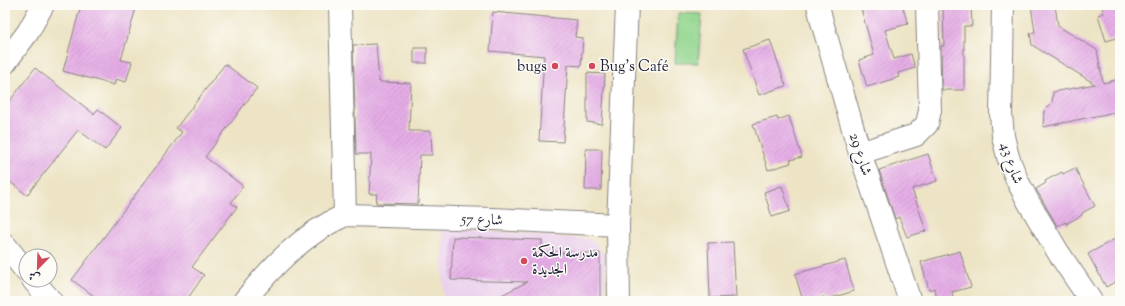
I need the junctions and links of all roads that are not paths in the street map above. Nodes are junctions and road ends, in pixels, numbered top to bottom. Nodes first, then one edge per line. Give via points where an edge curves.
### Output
1 (43, 5) edge
2 (340, 5) edge
3 (627, 5) edge
4 (818, 5) edge
5 (927, 5) edge
6 (1003, 5) edge
7 (5, 63) edge
8 (860, 153) junction
9 (345, 215) junction
10 (618, 225) junction
11 (5, 245) edge
12 (18, 261) edge
13 (39, 288) edge
14 (50, 301) edge
15 (244, 301) edge
16 (619, 301) edge
17 (910, 301) edge
18 (1091, 301) edge

1 - 7 street via 28,32
2 - 9 street
3 - 10 street
4 - 8 street, شارع 29
5 - 8 street via 930,110 927,124 916,135
6 - 18 street, شارع 43 via 1001,114 1008,157 1016,180 1029,203
8 - 17 street, شارع 29
9 - 10 street, شارع 57
9 - 15 street, شارع 57 via 308,236 266,274
10 - 16 street
11 - 12 street
13 - 14 street

